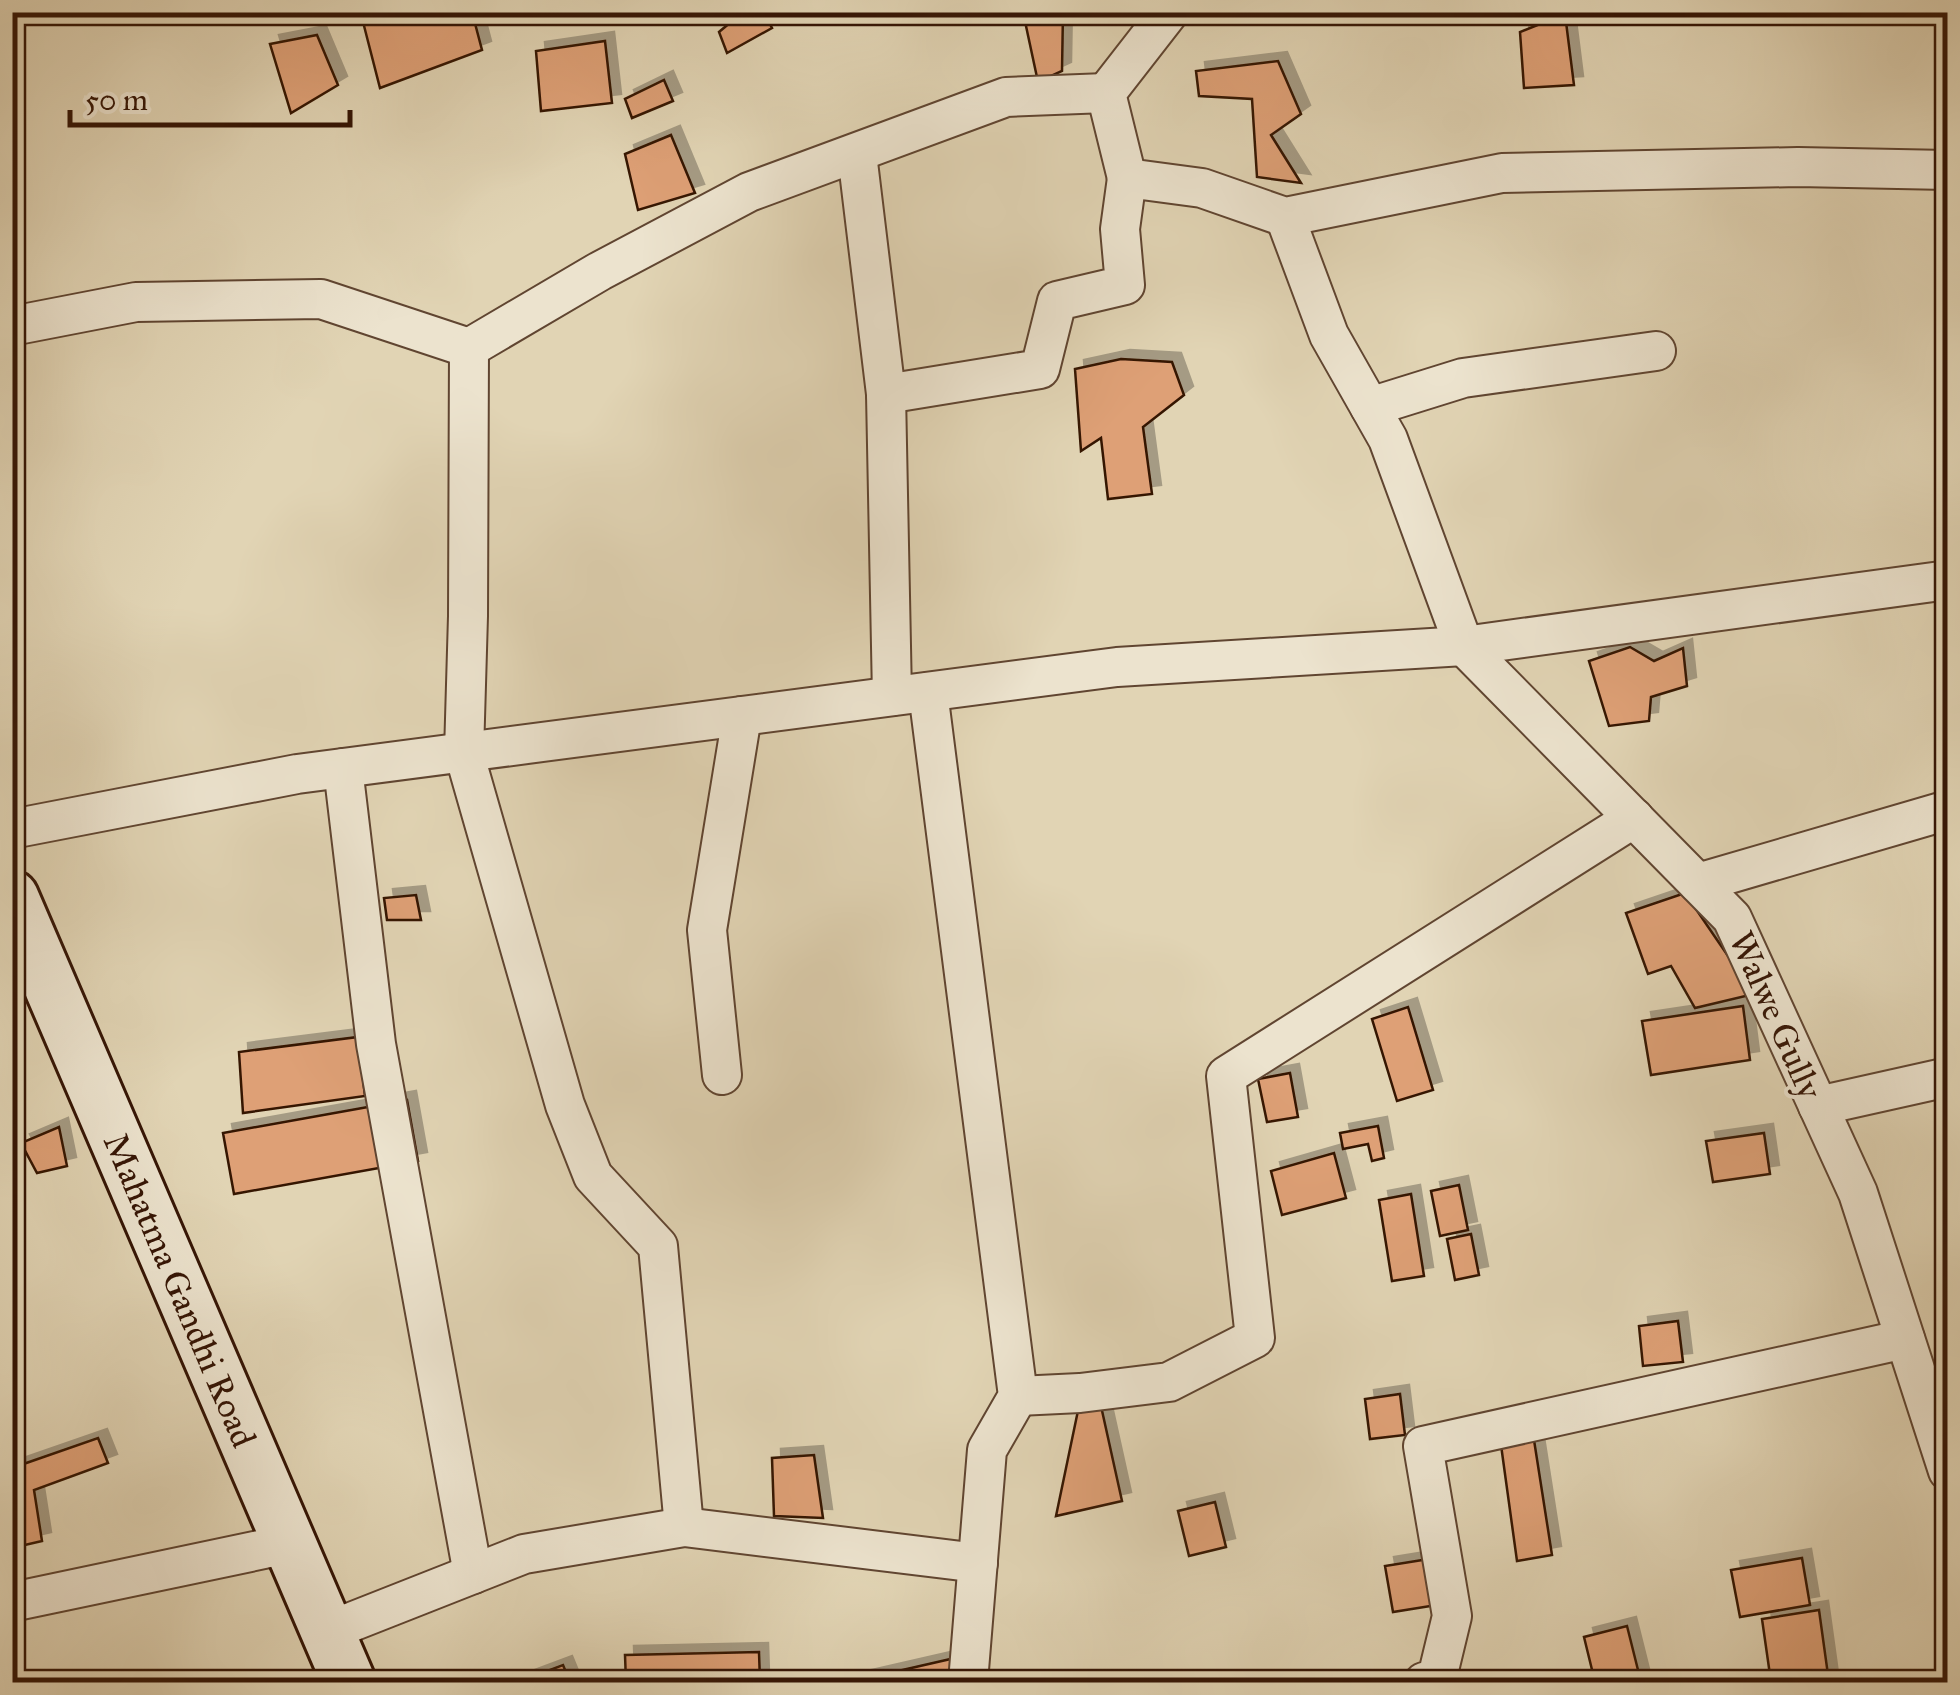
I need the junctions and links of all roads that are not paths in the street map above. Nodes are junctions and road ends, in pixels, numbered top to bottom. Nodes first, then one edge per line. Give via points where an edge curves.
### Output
1 (1169, 12) edge
2 (1106, 93) junction
3 (858, 154) junction
4 (1948, 170) edge
5 (1127, 178) junction
6 (1284, 217) junction
7 (12, 326) edge
8 (469, 348) junction
9 (1656, 351) dead end
10 (886, 394) junction
11 (1370, 406) junction
12 (1948, 580) edge
13 (1464, 646) junction
14 (910, 694) junction
15 (742, 716) junction
16 (464, 752) junction
17 (342, 768) junction
18 (1948, 810) edge
19 (1634, 818) junction
20 (12, 829) edge
21 (1698, 883) junction
22 (12, 897) edge
23 (722, 1075) dead end
24 (1948, 1077) edge
25 (1818, 1106) junction
26 (1905, 1339) junction
27 (1018, 1396) junction
28 (1948, 1471) edge
29 (684, 1527) junction
30 (288, 1544) junction
31 (978, 1564) junction
32 (473, 1574) junction
33 (12, 1602) edge
34 (326, 1632) junction
35 (349, 1682) edge
36 (968, 1682) edge
37 (1424, 1682) edge

1 - 2 street
2 - 3 street via 1006,97
2 - 5 street
3 - 8 street via 749,192
3 - 10 street
4 - 6 street via 1502,173
5 - 6 street via 1202,188
5 - 10 street via 1120,229 1125,285 1057,301 1040,369
6 - 11 street via 1329,336
7 - 8 street via 136,302 321,298
8 - 16 street
9 - 11 street via 1463,378
10 - 14 street
11 - 13 street via 1388,438
12 - 13 street
13 - 14 street via 1117,667
13 - 19 street, Walwe Gully
14 - 15 street
14 - 27 street
15 - 16 street
15 - 23 street via 707,930
16 - 17 street
16 - 29 street via 565,1104 593,1176 658,1246
17 - 20 street
17 - 32 street via 376,1044
18 - 21 street
19 - 21 street, Walwe Gully
19 - 27 street via 1226,1076 1256,1338 1169,1382
21 - 25 street, Walwe Gully via 1732,918
22 - 30 main road, Mahatma Gandhi Road
24 - 25 street
25 - 26 street, Walwe Gully via 1858,1193
26 - 28 street, Walwe Gully
26 - 37 street via 1424,1446 1452,1616 1437,1678
27 - 31 street via 987,1450
29 - 31 street
29 - 32 street via 524,1554
30 - 33 street
30 - 34 main road, Mahatma Gandhi Road
31 - 36 street
32 - 34 street
34 - 35 main road, Mahatma Gandhi Road

